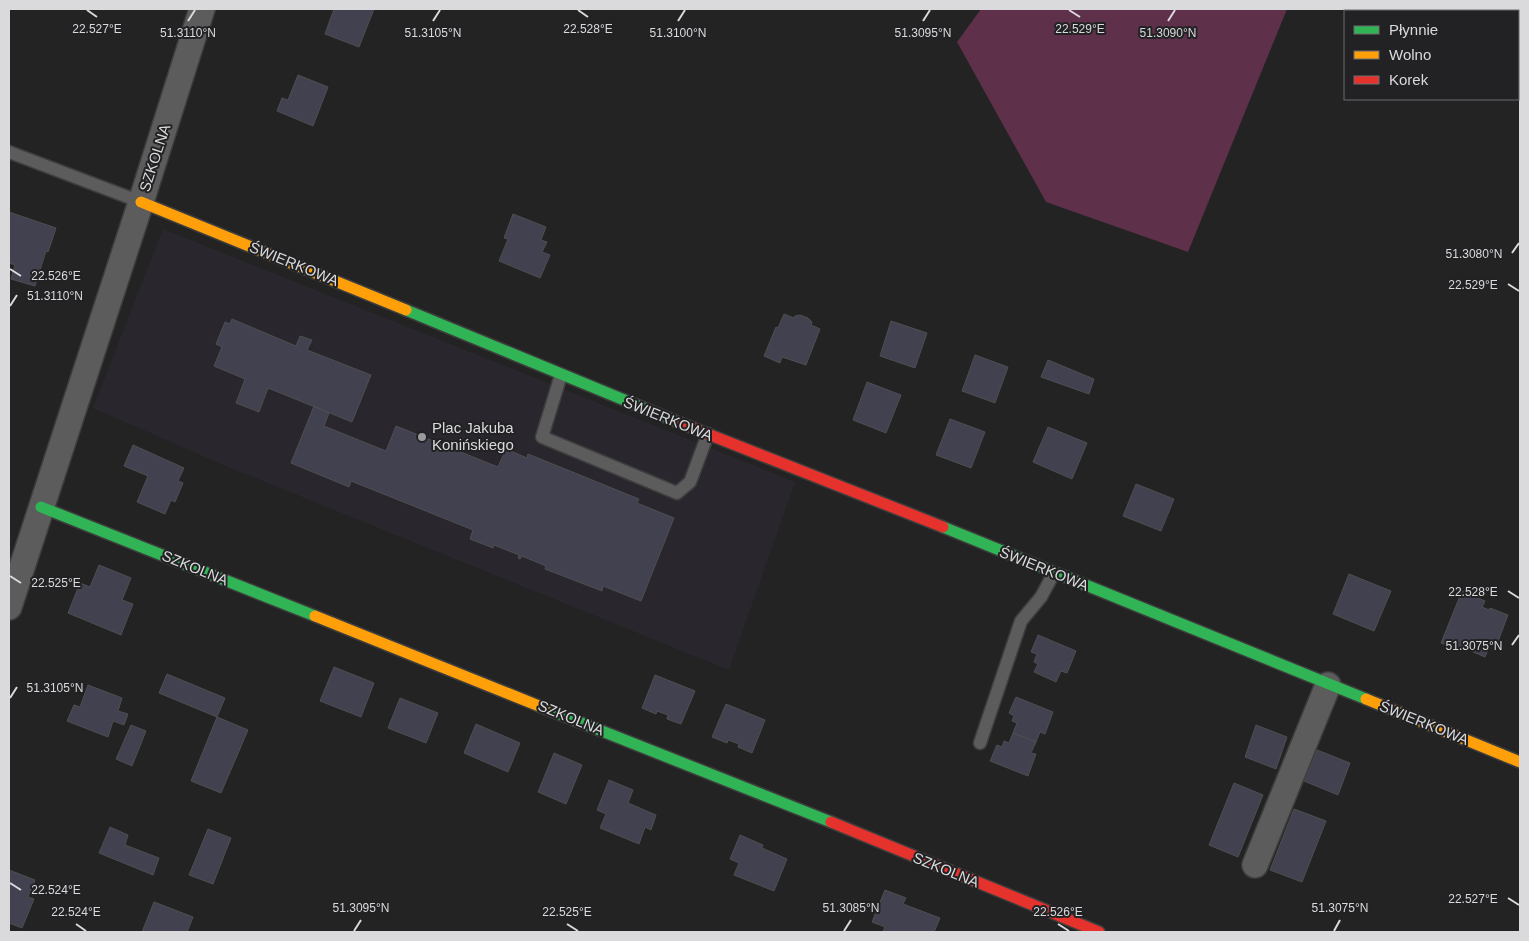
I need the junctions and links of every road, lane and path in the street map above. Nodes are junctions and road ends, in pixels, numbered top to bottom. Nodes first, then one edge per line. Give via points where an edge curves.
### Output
1 (202, 9) edge
2 (9, 152) edge
3 (141, 202) junction
4 (562, 375) junction
5 (708, 434) junction
6 (41, 507) junction
7 (1054, 573) junction
8 (9, 607) edge
9 (1328, 684) junction
10 (980, 744) dead end
11 (1520, 762) edge
12 (1255, 865) dead end
13 (1099, 932) edge

1 - 3 street, SZKOLNA
2 - 3 lane, ŚWIERKOWA
3 - 4 street, ŚWIERKOWA
3 - 6 street, SZKOLNA
4 - 5 street, ŚWIERKOWA
4 - 5 lane via 542,436 677,493 690,482
5 - 7 street, ŚWIERKOWA
6 - 8 street, SZKOLNA
6 - 13 street, SZKOLNA
7 - 9 street, ŚWIERKOWA
7 - 10 lane via 1042,597 1021,621
9 - 11 street, ŚWIERKOWA
9 - 12 street

